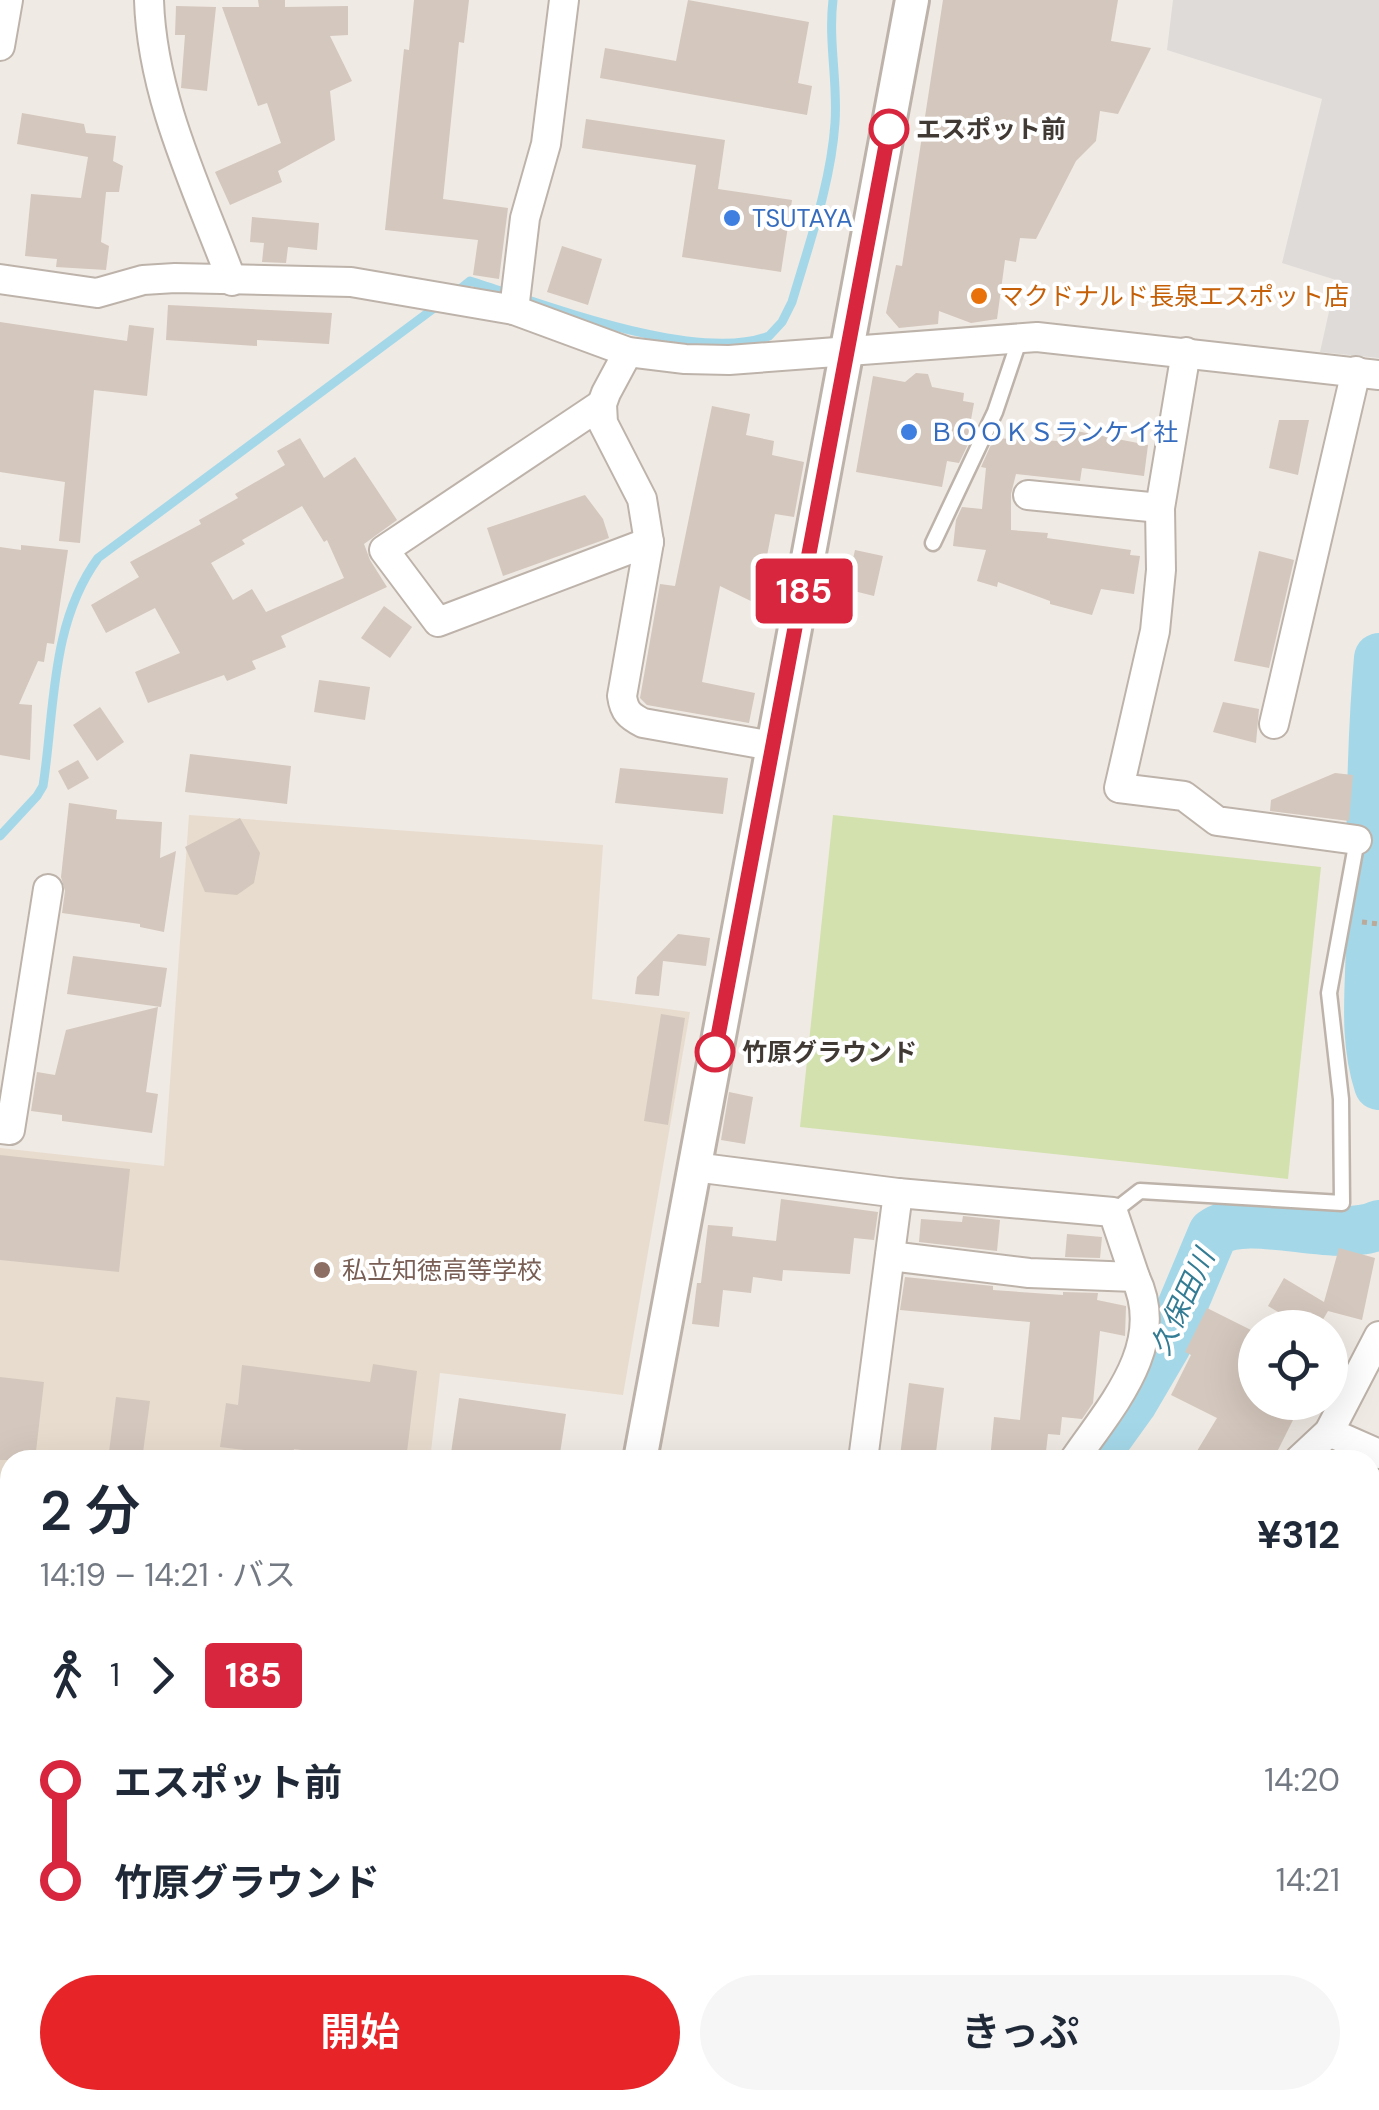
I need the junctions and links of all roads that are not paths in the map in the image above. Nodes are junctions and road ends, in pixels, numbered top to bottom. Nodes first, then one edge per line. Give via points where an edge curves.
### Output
1 (8, 0) edge
2 (150, 0) edge
3 (564, 0) edge
4 (912, 0) edge
5 (0, 46) edge
6 (0, 280) edge
7 (232, 282) junction
8 (514, 310) junction
9 (1020, 338) junction
10 (628, 352) junction
11 (848, 352) junction
12 (1186, 352) junction
13 (1368, 373) edge
14 (602, 404) junction
15 (1028, 494) dead end
16 (1160, 508) junction
17 (649, 542) junction
18 (934, 543) dead end
19 (1274, 724) dead end
20 (773, 746) junction
21 (1357, 840) joint
22 (48, 889) dead end
23 (0, 1129) edge
24 (694, 1167) junction
25 (898, 1193) junction
26 (1113, 1212) junction
27 (890, 1256) junction
28 (1135, 1276) junction
29 (1379, 1336) edge
30 (1329, 1432) junction
31 (642, 1450) edge
32 (864, 1450) edge
33 (1081, 1450) edge
34 (1310, 1450) edge
35 (1370, 1450) edge

1 - 5 street
2 - 7 street via 166,104
3 - 8 street via 546,144 524,218
4 - 11 street
6 - 7 street via 97,293 143,280
7 - 8 street via 351,282
8 - 10 street
9 - 11 street
9 - 12 street
9 - 18 lane via 995,412
10 - 11 street via 729,360
10 - 14 street
11 - 20 street
12 - 13 street
12 - 16 street
13 - 19 street
14 - 17 street via 603,423 642,499
14 - 17 street via 384,550 438,622
15 - 16 street
16 - 21 street via 1156,631 1118,788 1184,796 1217,820
17 - 20 street via 624,708 643,723
20 - 24 street
21 - 26 lane via 1329,993 1341,1099 1342,1204 1140,1192
22 - 23 street via 10,1130
24 - 25 street
24 - 31 street
25 - 26 street
25 - 27 street
26 - 28 street
27 - 28 street via 1029,1273
27 - 32 street
28 - 33 street via 1144,1296 1136,1370
29 - 30 street
30 - 34 street
30 - 35 street

